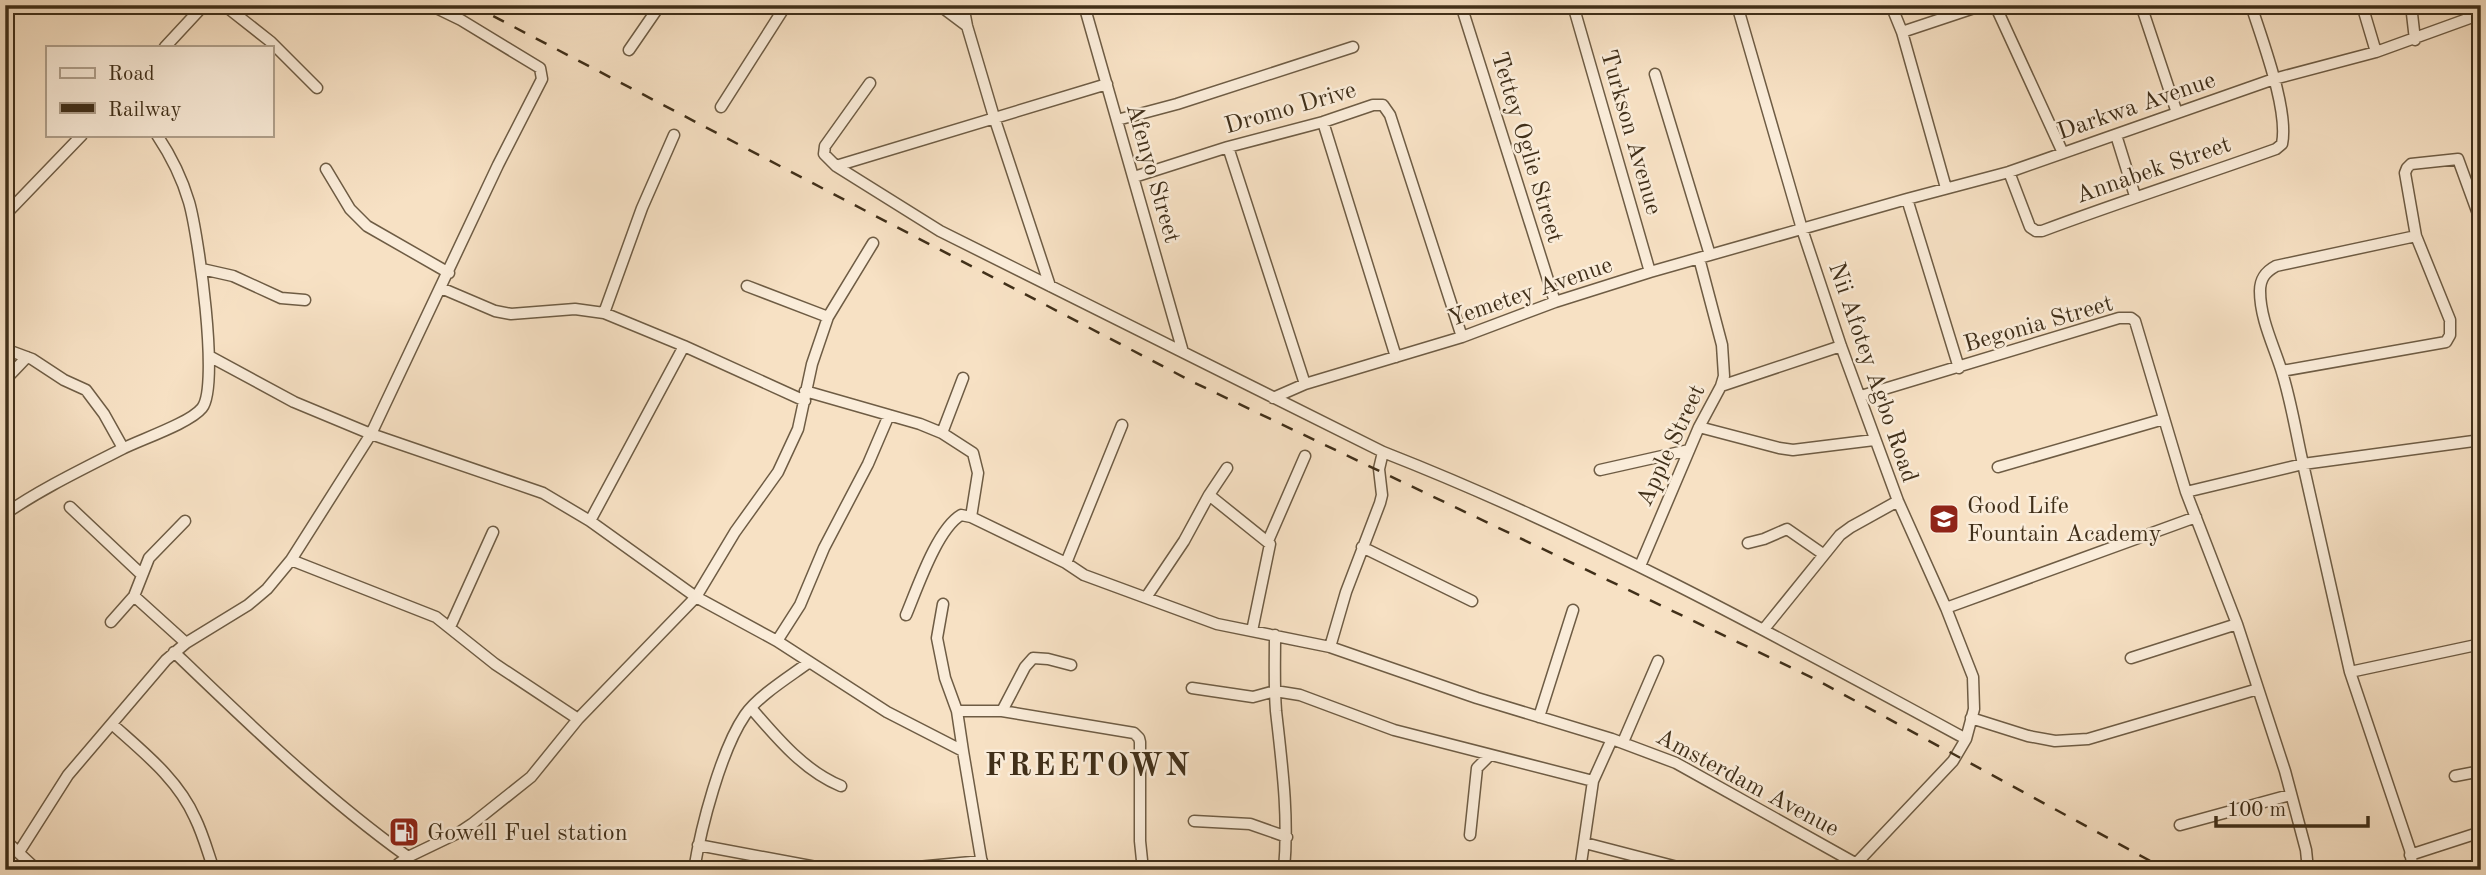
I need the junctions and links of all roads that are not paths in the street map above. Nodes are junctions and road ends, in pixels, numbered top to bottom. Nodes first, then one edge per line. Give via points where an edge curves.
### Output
1 (204, 5) edge
2 (224, 5) edge
3 (430, 5) edge
4 (660, 5) edge
5 (786, 5) edge
6 (939, 5) edge
7 (963, 5) edge
8 (1084, 5) edge
9 (1461, 5) edge
10 (1573, 5) edge
11 (1737, 5) edge
12 (1891, 5) edge
13 (1983, 5) edge
14 (1995, 5) edge
15 (2141, 5) edge
16 (2251, 5) edge
17 (2362, 5) edge
18 (2411, 5) edge
19 (2481, 14) edge
20 (967, 26) junction
21 (1902, 33) junction
22 (2415, 40) junction
23 (166, 46) edge
24 (1353, 47) dead end
25 (629, 50) dead end
26 (2376, 52) junction
27 (1656, 74) dead end
28 (2274, 79) junction
29 (870, 83) dead end
30 (1107, 83) junction
31 (317, 88) dead end
32 (721, 107) dead end
33 (2177, 113) junction
34 (995, 117) junction
35 (1117, 120) junction
36 (1324, 122) junction
37 (674, 135) dead end
38 (2116, 135) junction
39 (81, 136) edge
40 (158, 136) edge
41 (1228, 147) junction
42 (2063, 153) junction
43 (836, 166) junction
44 (326, 169) dead end
45 (2009, 172) junction
46 (1134, 177) junction
47 (1946, 188) junction
48 (2135, 196) junction
49 (1907, 199) junction
50 (5, 215) edge
51 (2481, 222) edge
52 (1802, 229) junction
53 (2416, 236) junction
54 (873, 243) dead end
55 (1704, 256) junction
56 (202, 269) junction
57 (1650, 272) junction
58 (449, 273) junction
59 (747, 286) dead end
60 (1050, 286) junction
61 (441, 288) junction
62 (305, 300) dead end
63 (1555, 302) junction
64 (604, 313) junction
65 (828, 317) junction
66 (1461, 337) junction
67 (684, 346) junction
68 (1841, 346) junction
69 (5, 349) edge
70 (1183, 352) junction
71 (27, 356) junction
72 (209, 356) junction
73 (1396, 357) junction
74 (1959, 368) junction
75 (2282, 371) junction
76 (963, 377) dead end
77 (5, 380) edge
78 (1306, 384) junction
79 (1721, 386) junction
80 (805, 396) junction
81 (1861, 396) junction
82 (1273, 398) junction
83 (889, 415) junction
84 (2164, 419) junction
85 (1122, 425) dead end
86 (1699, 427) junction
87 (942, 433) junction
88 (371, 434) junction
89 (1874, 440) junction
90 (2481, 440) edge
91 (123, 449) junction
92 (1689, 450) junction
93 (1383, 452) junction
94 (1305, 456) dead end
95 (2303, 464) junction
96 (1998, 467) dead end
97 (1227, 468) dead end
98 (1600, 470) dead end
99 (2186, 492) junction
100 (1209, 495) junction
101 (1898, 501) junction
102 (70, 507) dead end
103 (5, 514) edge
104 (971, 517) junction
105 (2196, 517) junction
106 (590, 521) junction
107 (186, 522) dead end
108 (493, 532) dead end
109 (1268, 541) junction
110 (1748, 542) dead end
111 (1362, 547) junction
112 (1823, 554) junction
113 (291, 560) junction
114 (1066, 563) junction
115 (1640, 566) junction
116 (141, 575) junction
117 (134, 596) junction
118 (1147, 596) junction
119 (696, 597) junction
120 (1472, 601) dead end
121 (943, 604) dead end
122 (1946, 608) junction
123 (1573, 610) dead end
124 (906, 615) dead end
125 (111, 622) dead end
126 (2236, 624) junction
127 (450, 627) junction
128 (1764, 629) junction
129 (1252, 631) junction
130 (1275, 635) junction
131 (777, 641) junction
132 (186, 643) junction
133 (2481, 644) edge
134 (1330, 647) junction
135 (174, 652) junction
136 (2131, 658) dead end
137 (1658, 661) dead end
138 (808, 663) junction
139 (1071, 665) dead end
140 (2350, 672) junction
141 (1192, 688) dead end
142 (2258, 689) junction
143 (1275, 691) junction
144 (751, 708) junction
145 (957, 711) junction
146 (1002, 711) junction
147 (1539, 717) junction
148 (1971, 718) junction
149 (578, 719) junction
150 (112, 724) junction
151 (1966, 739) junction
152 (1617, 741) junction
153 (963, 751) junction
154 (1489, 756) junction
155 (2481, 771) edge
156 (2455, 776) dead end
157 (1593, 781) junction
158 (841, 786) dead end
159 (2290, 795) junction
160 (1194, 821) dead end
161 (2180, 825) dead end
162 (2481, 832) edge
163 (1470, 835) dead end
164 (1287, 837) junction
165 (5, 840) edge
166 (1585, 843) junction
167 (698, 845) junction
168 (19, 852) junction
169 (2410, 855) junction
170 (408, 857) junction
171 (983, 865) edge
172 (1853, 866) edge
173 (37, 870) edge
174 (214, 870) edge
175 (396, 870) edge
176 (694, 870) edge
177 (832, 870) edge
178 (885, 870) edge
179 (1143, 870) edge
180 (1284, 870) edge
181 (1580, 870) edge
182 (1689, 870) edge
183 (1873, 870) edge
184 (2308, 870) edge
185 (2413, 870) edge

1 - 23 street
2 - 31 street via 271,42
3 - 58 street via 542,73
4 - 25 street
5 - 32 street
6 - 20 street
7 - 20 street
8 - 30 street, Afenyo Street
9 - 63 street, Tettey Oglie Street
10 - 57 street, Turkson Avenue
11 - 52 street, Nii Afotey Agbo Road
12 - 21 street
13 - 21 street
14 - 42 street
15 - 33 street
16 - 28 street
17 - 26 street
18 - 22 street
19 - 22 street, Darkwa Avenue
20 - 34 street
21 - 47 street
22 - 26 street, Darkwa Avenue
24 - 35 street
26 - 28 street, Darkwa Avenue
27 - 55 street, Apple Street
28 - 33 street, Darkwa Avenue
28 - 48 street, Annabek Street via 2282,144
29 - 43 street via 825,146 824,154
30 - 34 street
30 - 35 street, Afenyo Street
33 - 38 street, Darkwa Avenue
34 - 43 street
34 - 60 street
35 - 46 street, Afenyo Street
36 - 41 street, Dromo Drive
36 - 66 street, Dromo Drive via 1373,105 1387,108
36 - 73 street
37 - 64 street
38 - 42 street, Darkwa Avenue
38 - 48 street
39 - 50 street
40 - 56 street via 176,166 189,202
41 - 46 street, Dromo Drive
41 - 78 street
42 - 45 street, Darkwa Avenue
43 - 60 street via 915,217
44 - 58 street via 350,209 367,226
45 - 47 street, Darkwa Avenue
45 - 48 street, Annabek Street via 2030,227 2036,231
46 - 70 street, Afenyo Street
47 - 49 street, Darkwa Avenue
49 - 52 street, Darkwa Avenue
49 - 74 street
51 - 53 street via 2458,159 2411,164 2405,173
52 - 55 street, Yemetey Avenue
52 - 68 street, Nii Afotey Agbo Road
53 - 75 street via 2267,271 2262,280 2262,307
53 - 75 street via 2450,320 2445,342
54 - 65 street
55 - 57 street, Yemetey Avenue
55 - 79 street, Apple Street via 1722,345
56 - 62 street via 233,276 281,298
56 - 72 street
57 - 63 street, Yemetey Avenue
58 - 61 street
59 - 65 street
60 - 70 street
61 - 64 street via 511,314 575,309
61 - 88 street
63 - 66 street, Yemetey Avenue
64 - 67 street
65 - 80 street
66 - 73 street, Yemetey Avenue
67 - 80 street
67 - 106 street
68 - 79 street
68 - 81 street, Nii Afotey Agbo Road
69 - 71 street
70 - 82 street
71 - 77 street
71 - 91 street via 86,390
72 - 88 street via 295,402
72 - 91 street via 202,409
73 - 78 street, Yemetey Avenue
74 - 81 street, Begonia Street
74 - 84 street, Begonia Street via 2131,318
75 - 95 street
76 - 87 street
78 - 82 street, Yemetey Avenue
79 - 86 street, Apple Street
80 - 83 street
80 - 119 street via 797,429 778,472
81 - 89 street, Nii Afotey Agbo Road
82 - 93 street
83 - 87 street
83 - 131 street via 800,605
84 - 96 street
84 - 99 street, Begonia Street
85 - 114 street
86 - 89 street via 1779,449
86 - 92 street, Apple Street
87 - 104 street via 973,453 978,473
88 - 106 street via 521,484
88 - 113 street
89 - 101 street, Nii Afotey Agbo Road
90 - 95 street
91 - 103 street
92 - 98 street
92 - 115 street, Apple Street
93 - 111 street via 1382,495
93 - 115 street
94 - 109 street
95 - 99 street
95 - 140 street
97 - 100 street
99 - 105 street, Begonia Street
100 - 109 street
100 - 118 street
101 - 112 street via 1851,527
101 - 122 street, Nii Afotey Agbo Road
102 - 116 street
104 - 114 street, Amsterdam Avenue
104 - 124 street via 961,515 951,523 932,553
105 - 122 street
105 - 126 street, Begonia Street
106 - 119 street
107 - 116 street via 149,558
108 - 127 street
109 - 129 street
110 - 112 street via 1787,529
111 - 120 street
111 - 134 street
112 - 128 street
113 - 127 street via 436,617
113 - 132 street via 248,605
114 - 118 street, Amsterdam Avenue via 1084,575
115 - 128 street
116 - 117 street
117 - 125 street
117 - 132 street
118 - 129 street, Amsterdam Avenue via 1217,624
119 - 131 street
119 - 149 street
121 - 145 street via 937,638 944,678
122 - 148 street, Nii Afotey Agbo Road via 1973,677
123 - 147 street
126 - 136 street
126 - 142 street, Begonia Street
127 - 149 street via 495,664
128 - 151 street
129 - 130 street, Amsterdam Avenue
130 - 134 street, Amsterdam Avenue
130 - 143 street
131 - 138 street
132 - 135 street
133 - 140 street
134 - 147 street, Amsterdam Avenue
135 - 150 street
135 - 170 street via 356,820
137 - 152 street
138 - 144 street
138 - 153 street via 887,712
139 - 146 street via 1034,659
140 - 169 street
141 - 143 street via 1253,697
142 - 148 street via 2088,739 2054,741
142 - 159 street, Begonia Street
143 - 154 street via 1308,697 1394,730
143 - 164 street
144 - 158 street via 785,747
144 - 167 street via 726,753
145 - 146 street
145 - 153 street
146 - 179 street via 1134,733 1139,738
147 - 152 street, Amsterdam Avenue
148 - 151 street, Nii Afotey Agbo Road
149 - 170 street via 531,777 460,832
150 - 168 street via 68,775
150 - 174 street via 158,765 186,802
151 - 172 street, Nii Afotey Agbo Road via 1933,785
152 - 157 street
152 - 172 street, Amsterdam Avenue via 1676,763
153 - 171 street
154 - 157 street
154 - 163 street via 1477,768
155 - 156 street
157 - 166 street
159 - 161 street
159 - 184 street, Begonia Street
160 - 164 street via 1250,824
162 - 169 street
164 - 180 street
165 - 168 street
166 - 181 street
166 - 182 street
167 - 176 street
167 - 177 street
168 - 173 street
169 - 185 street
170 - 175 street
171 - 178 street
172 - 183 street, Amsterdam Avenue

